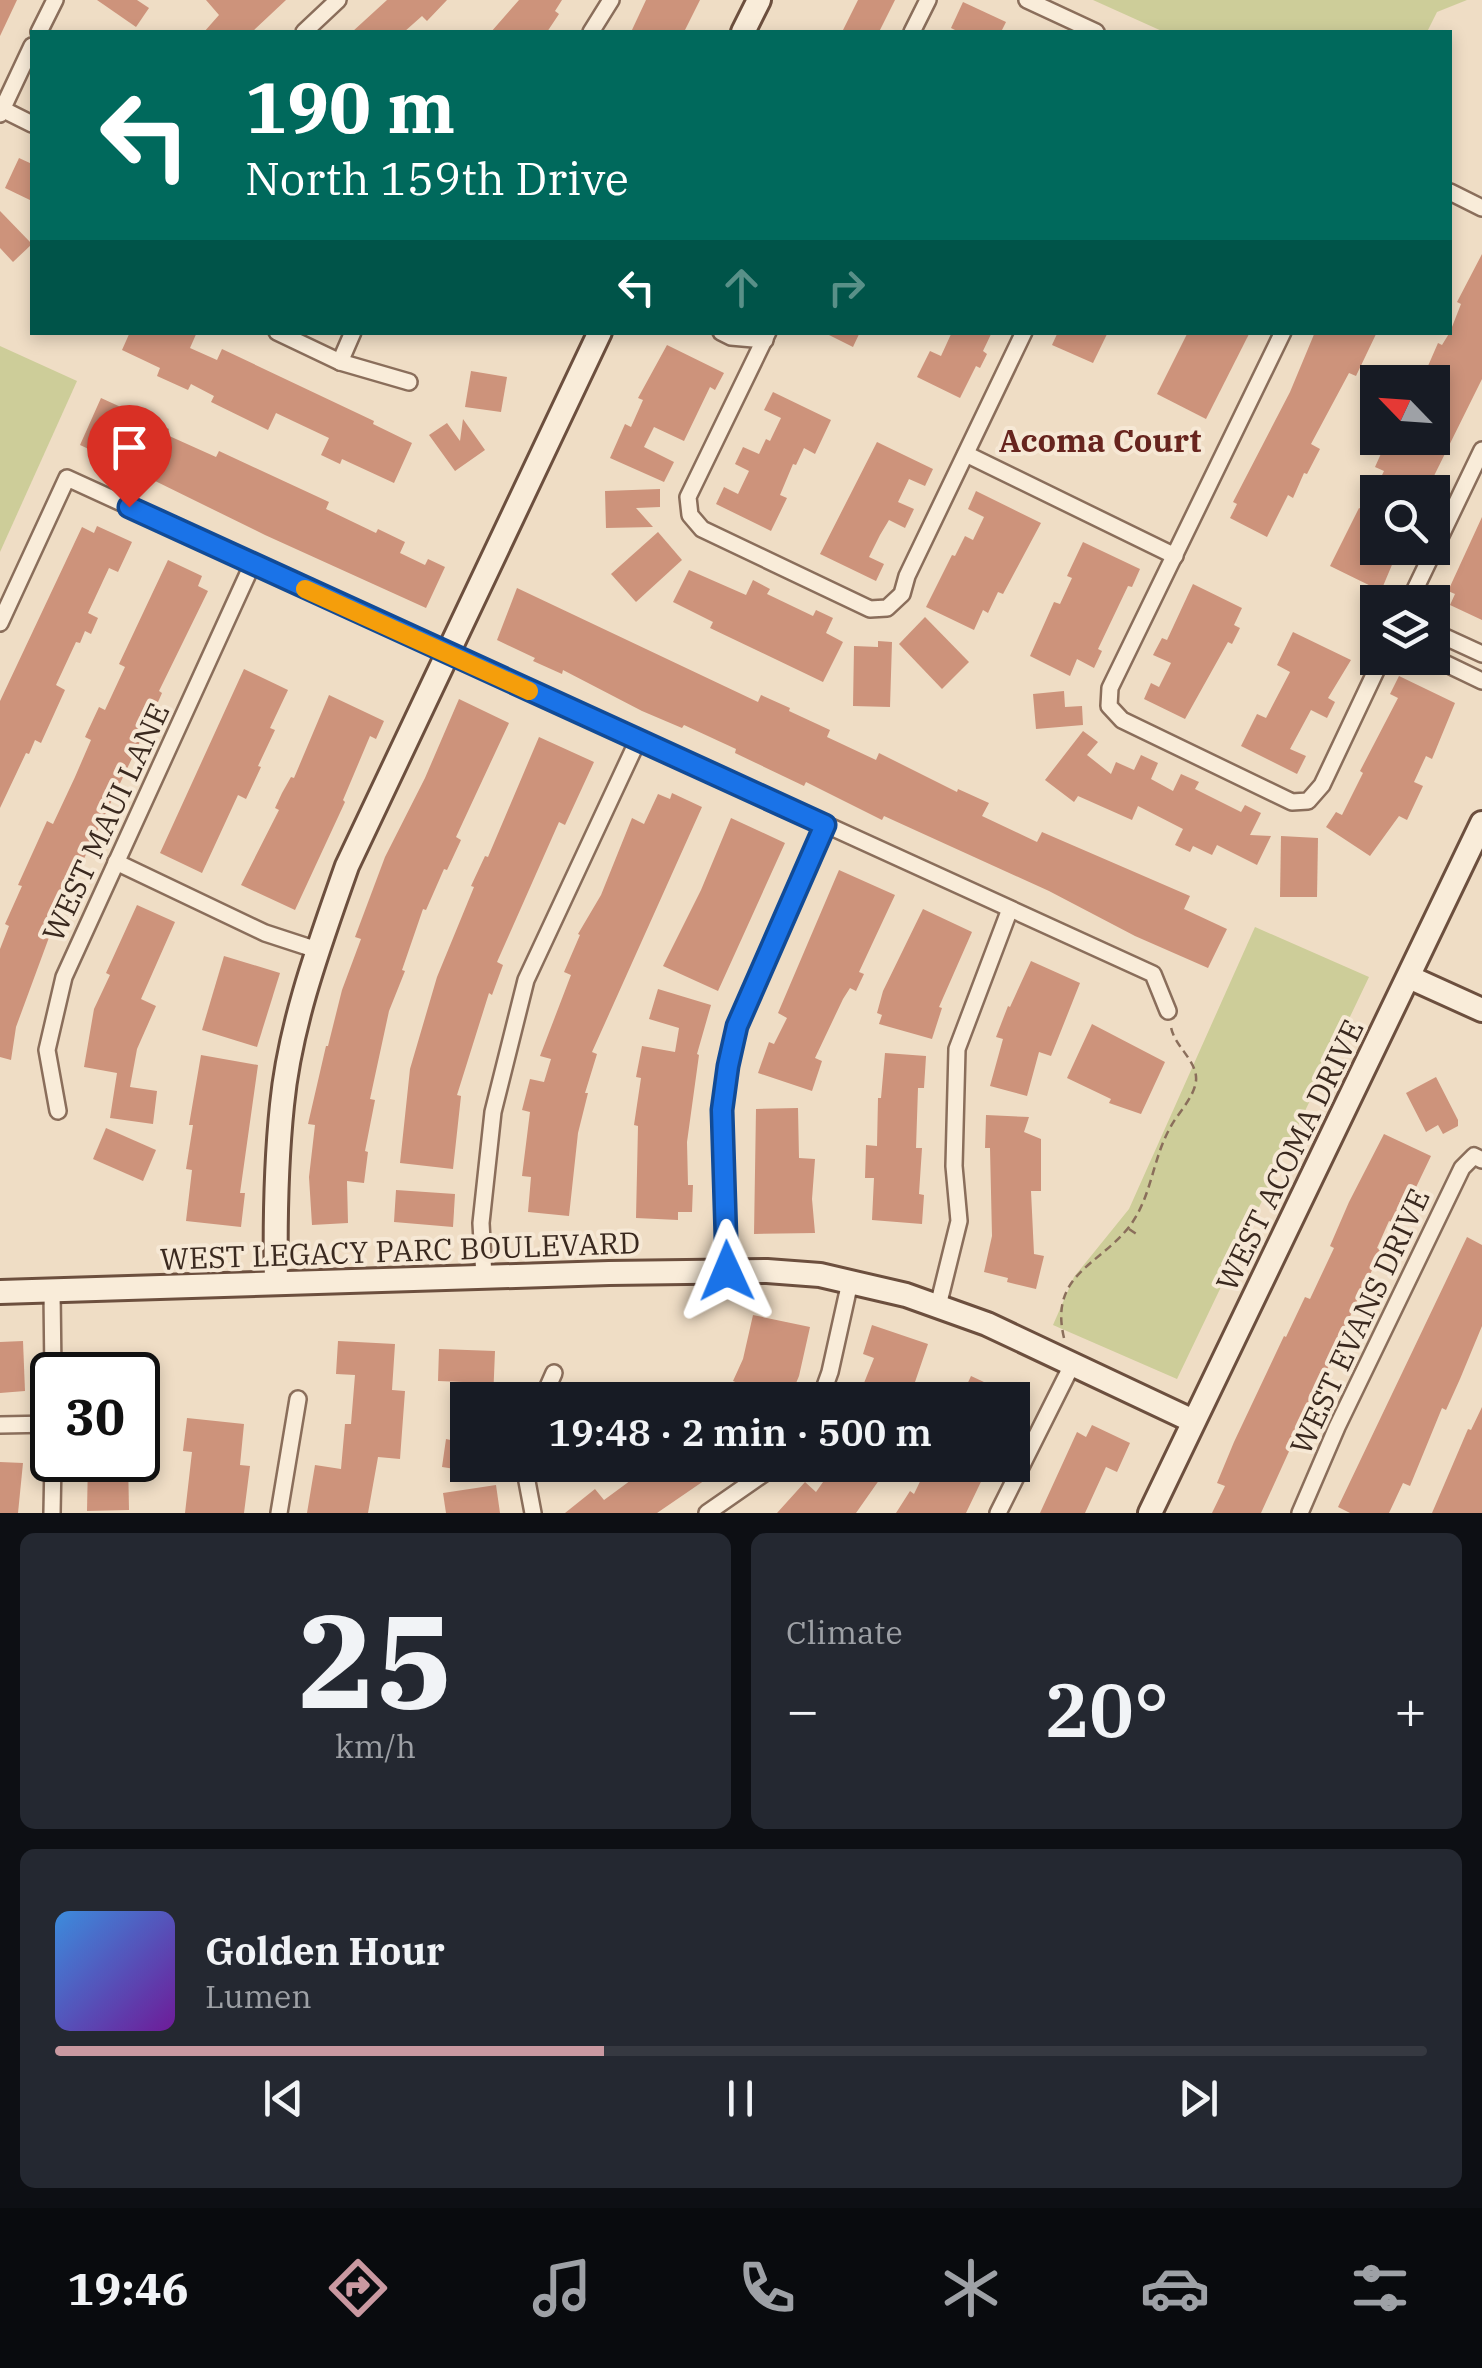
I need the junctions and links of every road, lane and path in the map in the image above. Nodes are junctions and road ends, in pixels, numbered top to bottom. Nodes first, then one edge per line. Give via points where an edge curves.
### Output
1 (55, 0) edge
2 (338, 0) edge
3 (611, 0) edge
4 (759, 0) edge
5 (928, 0) edge
6 (1027, 0) edge
7 (40, 30) edge
8 (306, 30) edge
9 (592, 30) edge
10 (745, 30) edge
11 (913, 30) edge
12 (1092, 30) edge
13 (30, 50) edge
14 (1, 112) edge
15 (30, 123) edge
16 (1452, 193) edge
17 (1482, 208) edge
18 (284, 335) edge
19 (352, 335) edge
20 (599, 335) edge
21 (727, 335) edge
22 (764, 335) edge
23 (1023, 335) edge
24 (1282, 335) edge
25 (340, 362) junction
26 (409, 382) dead end
27 (1482, 450) edge
28 (966, 454) junction
29 (1175, 556) junction
30 (252, 565) junction
31 (1416, 585) edge
32 (0, 622) edge
33 (1450, 639) edge
34 (1460, 644) junction
35 (448, 654) junction
36 (1482, 654) edge
37 (1450, 666) joint
38 (1374, 675) edge
39 (1482, 680) edge
40 (638, 740) junction
41 (1482, 824) edge
42 (825, 825) junction
43 (116, 862) junction
44 (1010, 909) junction
45 (318, 950) junction
46 (1409, 977) junction
47 (1482, 1010) edge
48 (1168, 1011) joint
49 (58, 1110) dead end
50 (1478, 1158) edge
51 (1127, 1229) junction
52 (1138, 1236) dead end
53 (727, 1271) junction
54 (484, 1277) junction
55 (850, 1282) junction
56 (276, 1284) junction
57 (52, 1291) junction
58 (0, 1292) edge
59 (938, 1306) junction
60 (53, 1352) edge
61 (1073, 1363) junction
62 (554, 1373) dead end
63 (550, 1382) edge
64 (826, 1382) edge
65 (298, 1399) dead end
66 (1193, 1422) junction
67 (30, 1424) edge
68 (0, 1425) edge
69 (53, 1482) edge
70 (527, 1482) edge
71 (752, 1482) edge
72 (52, 1513) edge
73 (278, 1513) edge
74 (533, 1513) edge
75 (707, 1513) edge
76 (998, 1513) edge
77 (1150, 1513) edge
78 (1300, 1513) edge

1 - 7 street
2 - 8 street
3 - 9 street
4 - 10 street
5 - 11 street
6 - 12 street
13 - 14 street
14 - 15 street
16 - 17 street
18 - 25 street
19 - 25 street
20 - 35 street
21 - 22 street
22 - 28 street via 688,496 690,515 702,528 870,609 887,608 902,594
23 - 28 street
24 - 29 street
25 - 26 street
27 - 31 street
28 - 29 street
29 - 38 street via 1110,688 1109,706 1122,720 1292,802 1308,801
30 - 32 street via 67,478
30 - 35 street
30 - 43 street, WEST MAUI LANE
33 - 34 street
34 - 36 street
34 - 37 street
35 - 40 street
35 - 45 street via 347,866
37 - 39 street
40 - 42 street
40 - 54 street via 526,980 493,1112 481,1222
41 - 46 street, WEST ACOMA DRIVE
42 - 44 street
42 - 53 street via 737,1026 728,1066 722,1110
43 - 45 street via 265,933
43 - 49 street, WEST MAUI LANE via 64,977 47,1050
44 - 48 street via 1153,974
44 - 59 street via 957,1049 954,1166 960,1221
45 - 56 street via 282,1104
46 - 47 street
46 - 66 street, WEST ACOMA DRIVE
48 - 51 path via 1173,1040 1193,1065 1196,1081
50 - 78 street, WEST EVANS DRIVE via 1462,1168
51 - 52 path
51 - 61 path via 1078,1270 1066,1291 1062,1333
53 - 54 street, WEST LEGACY PARC BOULEVARD
53 - 55 street, WEST LEGACY PARC BOULEVARD
54 - 56 street, WEST LEGACY PARC BOULEVARD
55 - 59 street, WEST LEGACY PARC BOULEVARD
55 - 64 street
56 - 57 street, WEST LEGACY PARC BOULEVARD
57 - 58 street, WEST LEGACY PARC BOULEVARD
57 - 60 street
59 - 61 street, WEST LEGACY PARC BOULEVARD
61 - 66 street, WEST LEGACY PARC BOULEVARD
61 - 76 street
62 - 63 street
65 - 73 street
66 - 77 street, WEST ACOMA DRIVE
67 - 68 street
69 - 72 street
70 - 74 street
71 - 75 street

